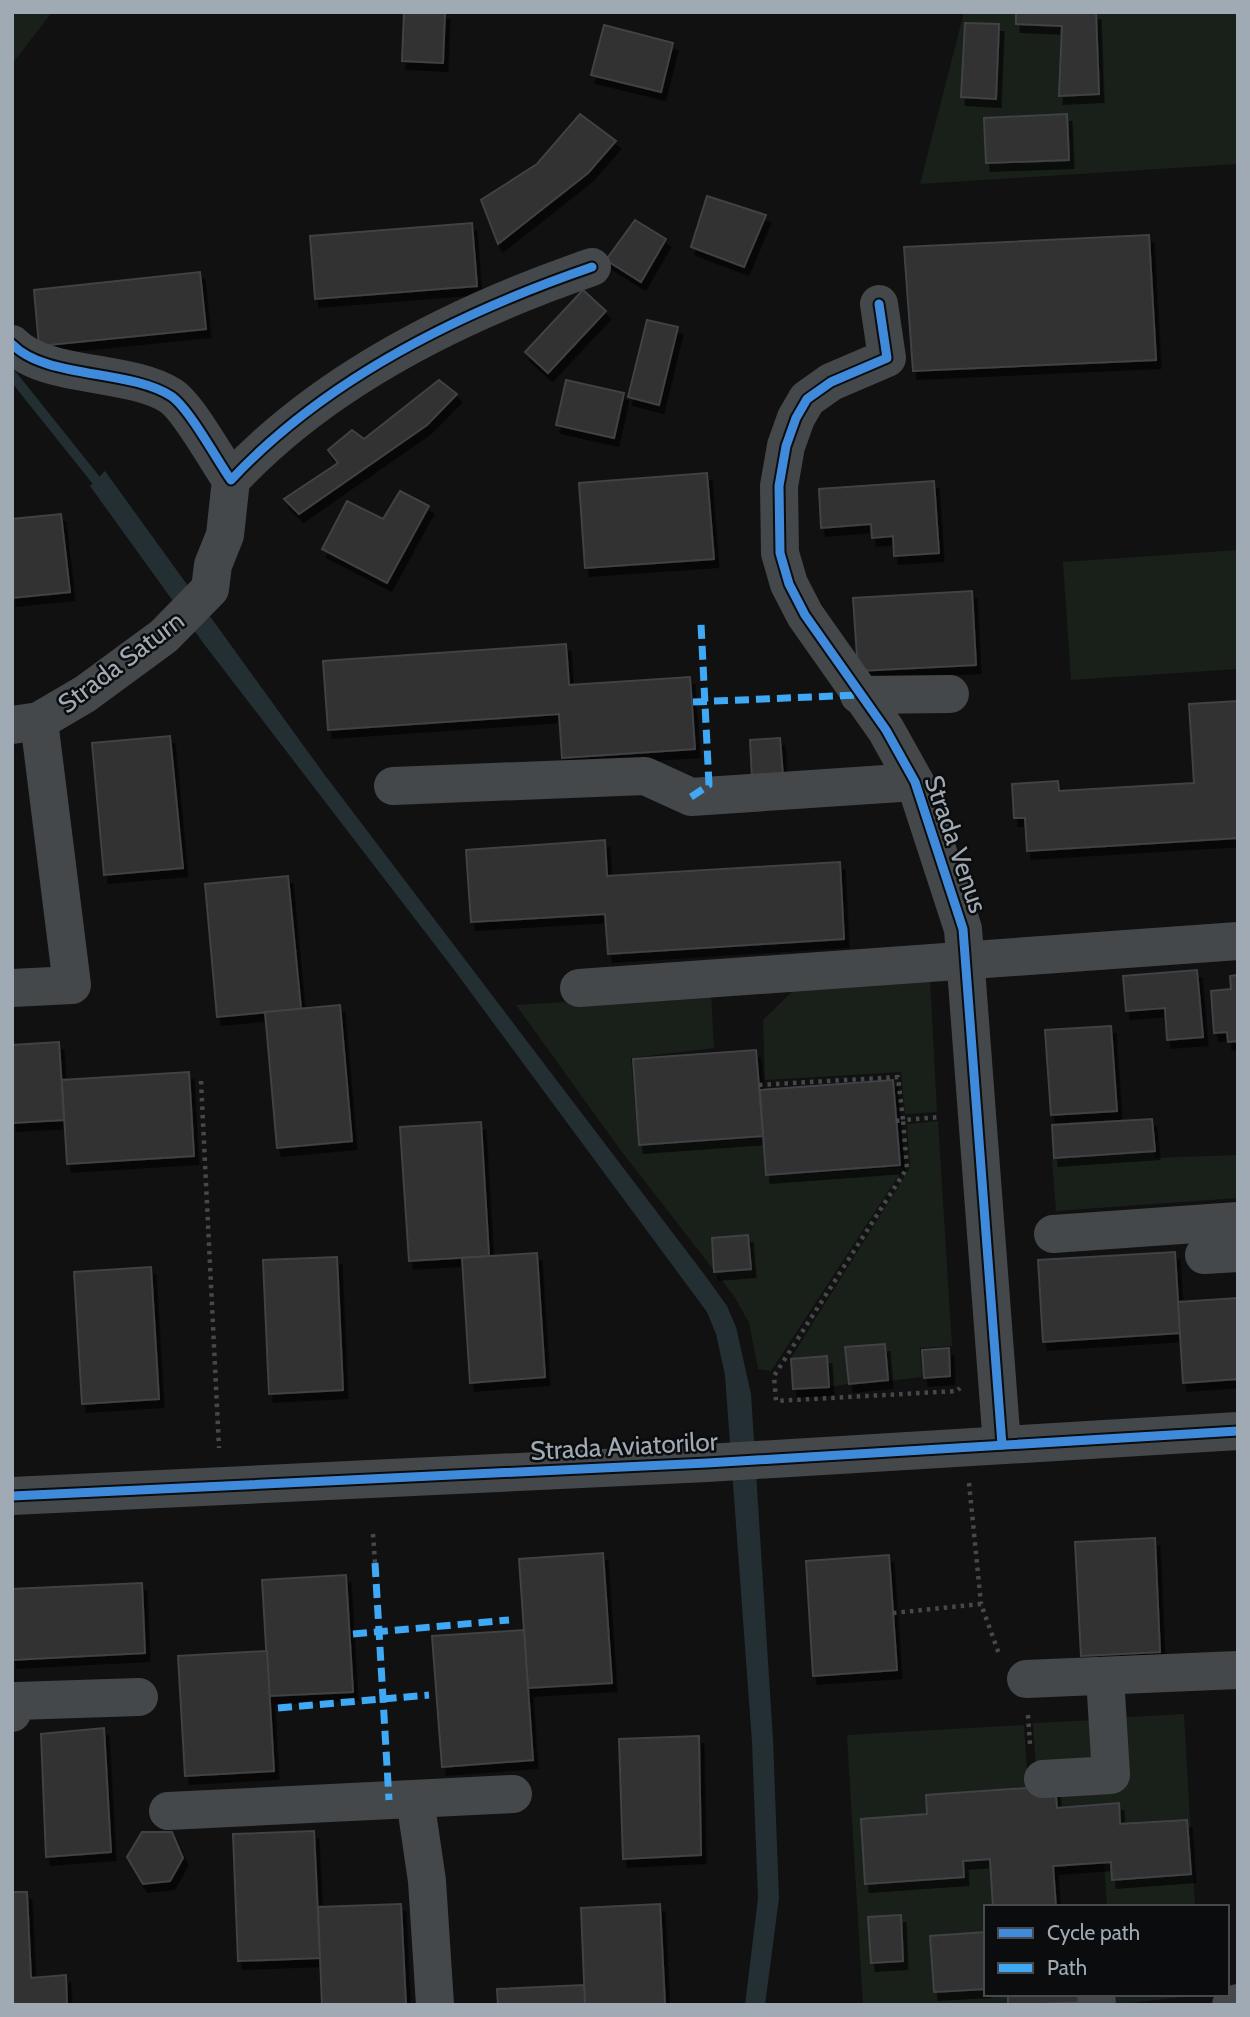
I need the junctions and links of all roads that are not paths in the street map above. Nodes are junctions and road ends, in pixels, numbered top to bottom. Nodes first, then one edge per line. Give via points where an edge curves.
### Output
1 (592, 267) dead end
2 (879, 304) dead end
3 (12, 344) edge
4 (230, 480) junction
5 (950, 694) dead end
6 (859, 695) junction
7 (26, 723) edge
8 (915, 782) junction
9 (393, 786) dead end
10 (1238, 941) edge
11 (967, 962) junction
12 (12, 988) edge
13 (579, 988) dead end
14 (1238, 1221) edge
15 (1053, 1234) dead end
16 (1238, 1432) edge
17 (1002, 1445) junction
18 (12, 1496) edge
19 (1238, 1670) edge
20 (1105, 1677) junction
21 (1026, 1679) dead end
22 (139, 1697) dead end
23 (12, 1713) edge
24 (1043, 1779) dead end
25 (513, 1794) dead end
26 (415, 1799) junction
27 (168, 1811) dead end
28 (1238, 2003) edge
29 (435, 2005) edge
30 (1231, 2005) edge

1 - 4 street via 473,313 405,350 318,403 265,444
2 - 6 street, Strada Venus via 887,358 831,382 807,399 786,446 779,486 780,553 789,584
3 - 4 street via 37,359 146,384 173,397
4 - 7 street, Strada Saturn via 225,535 213,565 210,589 164,636 85,694
5 - 6 street
6 - 8 street, Strada Venus via 886,730
7 - 12 street, Strada Saturn via 72,985
8 - 9 street, Strada Venus via 691,797 645,776
8 - 11 street, Strada Venus via 955,903
10 - 11 street
11 - 13 street
11 - 17 street, Strada Venus
14 - 15 street
16 - 17 street, Strada Aviatorilor
17 - 18 street, Strada Aviatorilor
19 - 20 street
20 - 21 street
20 - 24 street via 1111,1775
22 - 23 street via 16,1701
25 - 26 street
26 - 27 street
26 - 29 street via 427,1881
28 - 30 street

